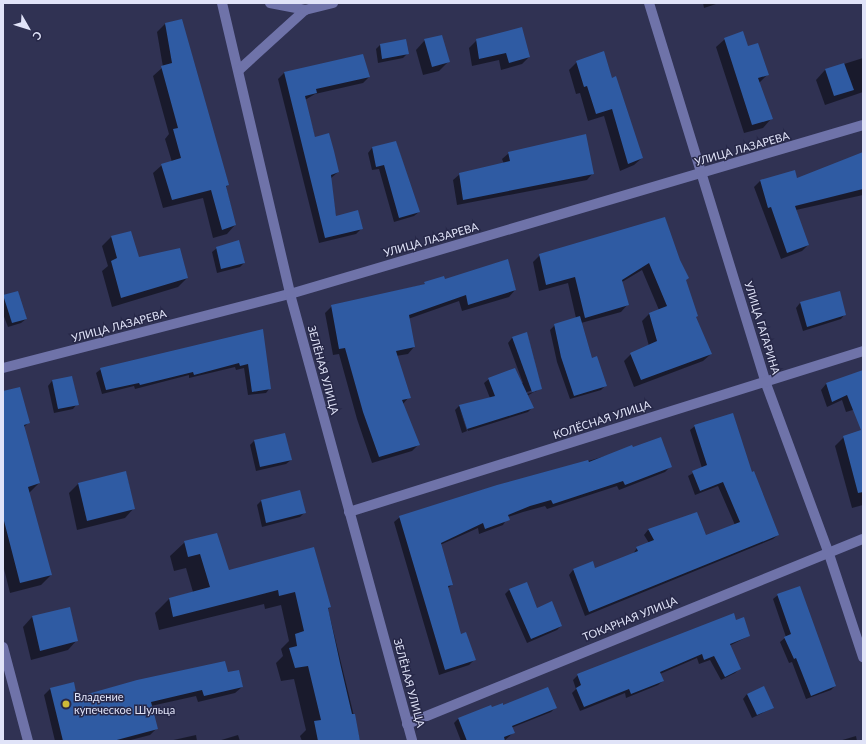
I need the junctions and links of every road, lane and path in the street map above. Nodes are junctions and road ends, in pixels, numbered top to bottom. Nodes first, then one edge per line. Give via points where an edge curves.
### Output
1 (222, 3) edge
2 (270, 3) edge
3 (333, 3) edge
4 (649, 3) edge
5 (305, 10) junction
6 (239, 70) junction
7 (863, 125) edge
8 (703, 173) junction
9 (290, 294) junction
10 (863, 351) edge
11 (3, 368) edge
12 (765, 381) junction
13 (350, 512) junction
14 (863, 539) edge
15 (828, 551) junction
16 (3, 647) edge
17 (863, 657) edge
18 (407, 724) junction
19 (28, 741) edge
20 (412, 741) edge

1 - 6 street, ЗЕЛЁНАЯ УЛИЦА
2 - 5 street
3 - 5 street
4 - 8 street, УЛИЦА ГАГАРИНА
5 - 6 street
6 - 9 street, ЗЕЛЁНАЯ УЛИЦА
7 - 8 street, УЛИЦА ЛАЗАРЕВА
8 - 9 street, УЛИЦА ЛАЗАРЕВА
8 - 12 street, УЛИЦА ГАГАРИНА
9 - 11 street, УЛИЦА ЛАЗАРЕВА
9 - 13 street, ЗЕЛЁНАЯ УЛИЦА
10 - 12 street, КОЛЁСНАЯ УЛИЦА
12 - 13 street, КОЛЁСНАЯ УЛИЦА
12 - 15 street, УЛИЦА ГАГАРИНА
13 - 18 street, ЗЕЛЁНАЯ УЛИЦА
14 - 15 street, ТОКАРНАЯ УЛИЦА
15 - 17 street, УЛИЦА ГАГАРИНА
15 - 18 street, ТОКАРНАЯ УЛИЦА
16 - 19 street
18 - 20 street, ЗЕЛЁНАЯ УЛИЦА

